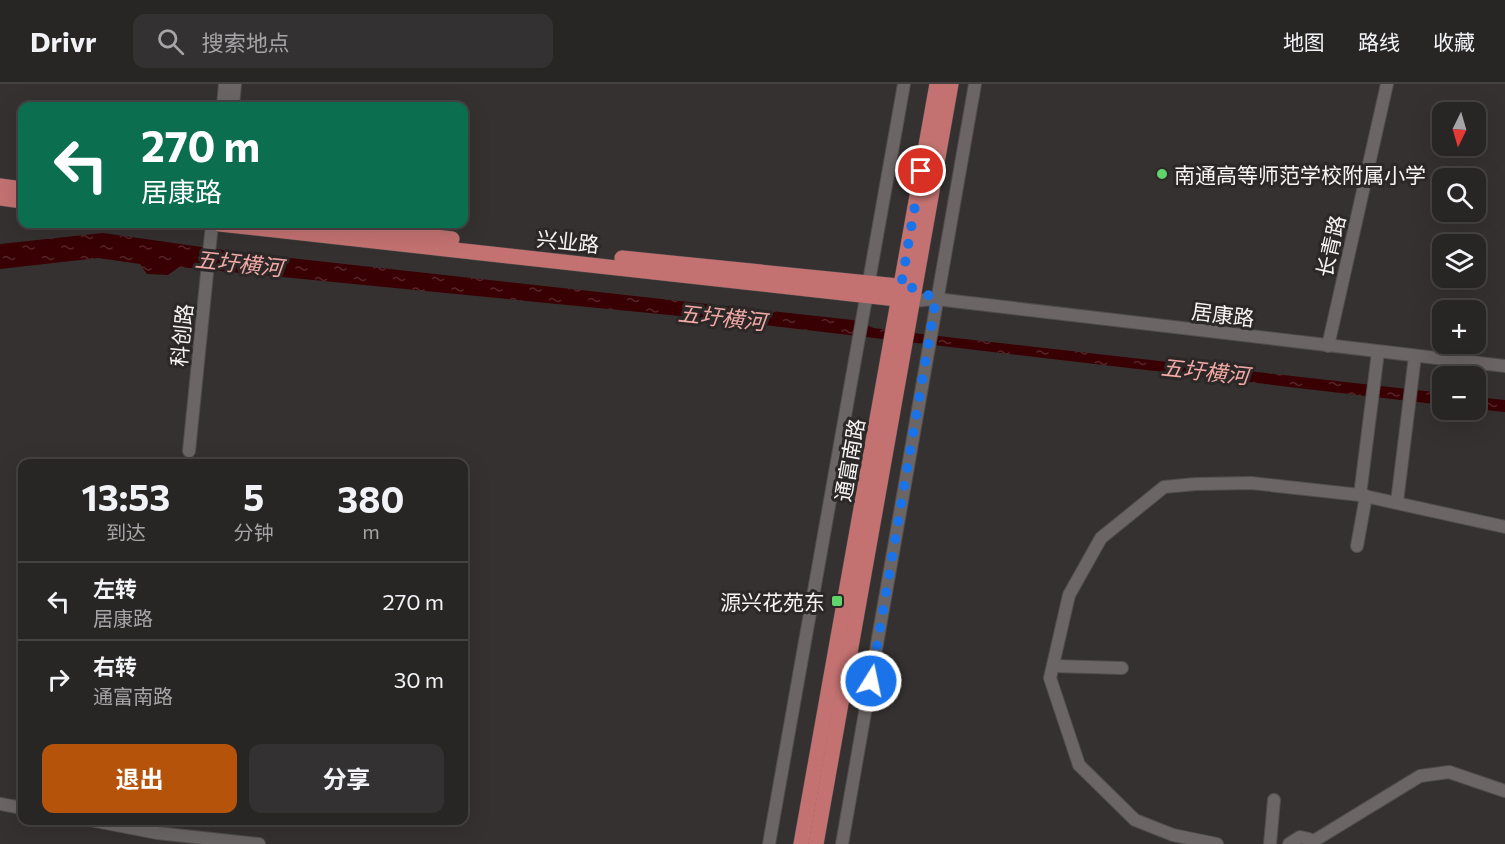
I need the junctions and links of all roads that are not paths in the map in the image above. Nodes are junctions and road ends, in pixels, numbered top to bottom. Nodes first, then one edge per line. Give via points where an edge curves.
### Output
1 (225, 84) edge
2 (235, 84) edge
3 (904, 84) edge
4 (937, 84) edge
5 (951, 84) edge
6 (975, 84) edge
7 (1387, 84) edge
8 (223, 102) edge
9 (233, 102) edge
10 (0, 186) edge
11 (18, 188) edge
12 (0, 198) edge
13 (18, 200) edge
14 (212, 228) edge
15 (260, 228) edge
16 (355, 228) edge
17 (867, 289) junction
18 (906, 293) junction
19 (936, 299) junction
20 (1328, 346) junction
21 (897, 347) junction
22 (1378, 352) junction
23 (1415, 356) junction
24 (1505, 366) edge
25 (189, 451) dead end
26 (1363, 496) junction
27 (1397, 502) junction
28 (1505, 527) edge
29 (1357, 546) dead end
30 (1053, 666) junction
31 (1122, 668) dead end
32 (1505, 791) edge
33 (1274, 800) dead end
34 (0, 804) edge
35 (18, 807) edge
36 (107, 825) edge
37 (156, 839) edge
38 (1313, 843) edge
39 (259, 844) edge
40 (769, 844) edge
41 (801, 844) edge
42 (816, 844) edge
43 (842, 844) edge
44 (1217, 844) edge
45 (1270, 844) edge
46 (1289, 844) edge

1 - 8 street
2 - 9 street
3 - 17 street
4 - 18 main road, 通富南路
5 - 18 main road, 通富南路
6 - 19 street
7 - 20 street, 长青路
10 - 11 main road
12 - 13 main road
14 - 25 street, 科创路
15 - 17 main road, 兴业路
16 - 17 main road, 兴业路
17 - 18 main road, 兴业路
17 - 40 street
18 - 19 street, 居康路
18 - 21 main road, 通富南路
19 - 20 street, 居康路
19 - 43 street
20 - 22 street, 居康路
21 - 41 main road, 通富南路
21 - 42 main road, 通富南路
22 - 23 street, 居康路
22 - 26 street
23 - 24 street, 居康路
23 - 27 street
26 - 27 street
26 - 29 street
26 - 30 street via 1251,483 1164,487 1101,538 1069,595
27 - 28 street via 1431,513
30 - 31 street
30 - 44 street via 1050,678 1079,765 1135,820 1173,835
32 - 38 street via 1449,771 1420,776
33 - 45 street
34 - 35 street
36 - 37 street
37 - 39 street
38 - 46 street via 1300,837

